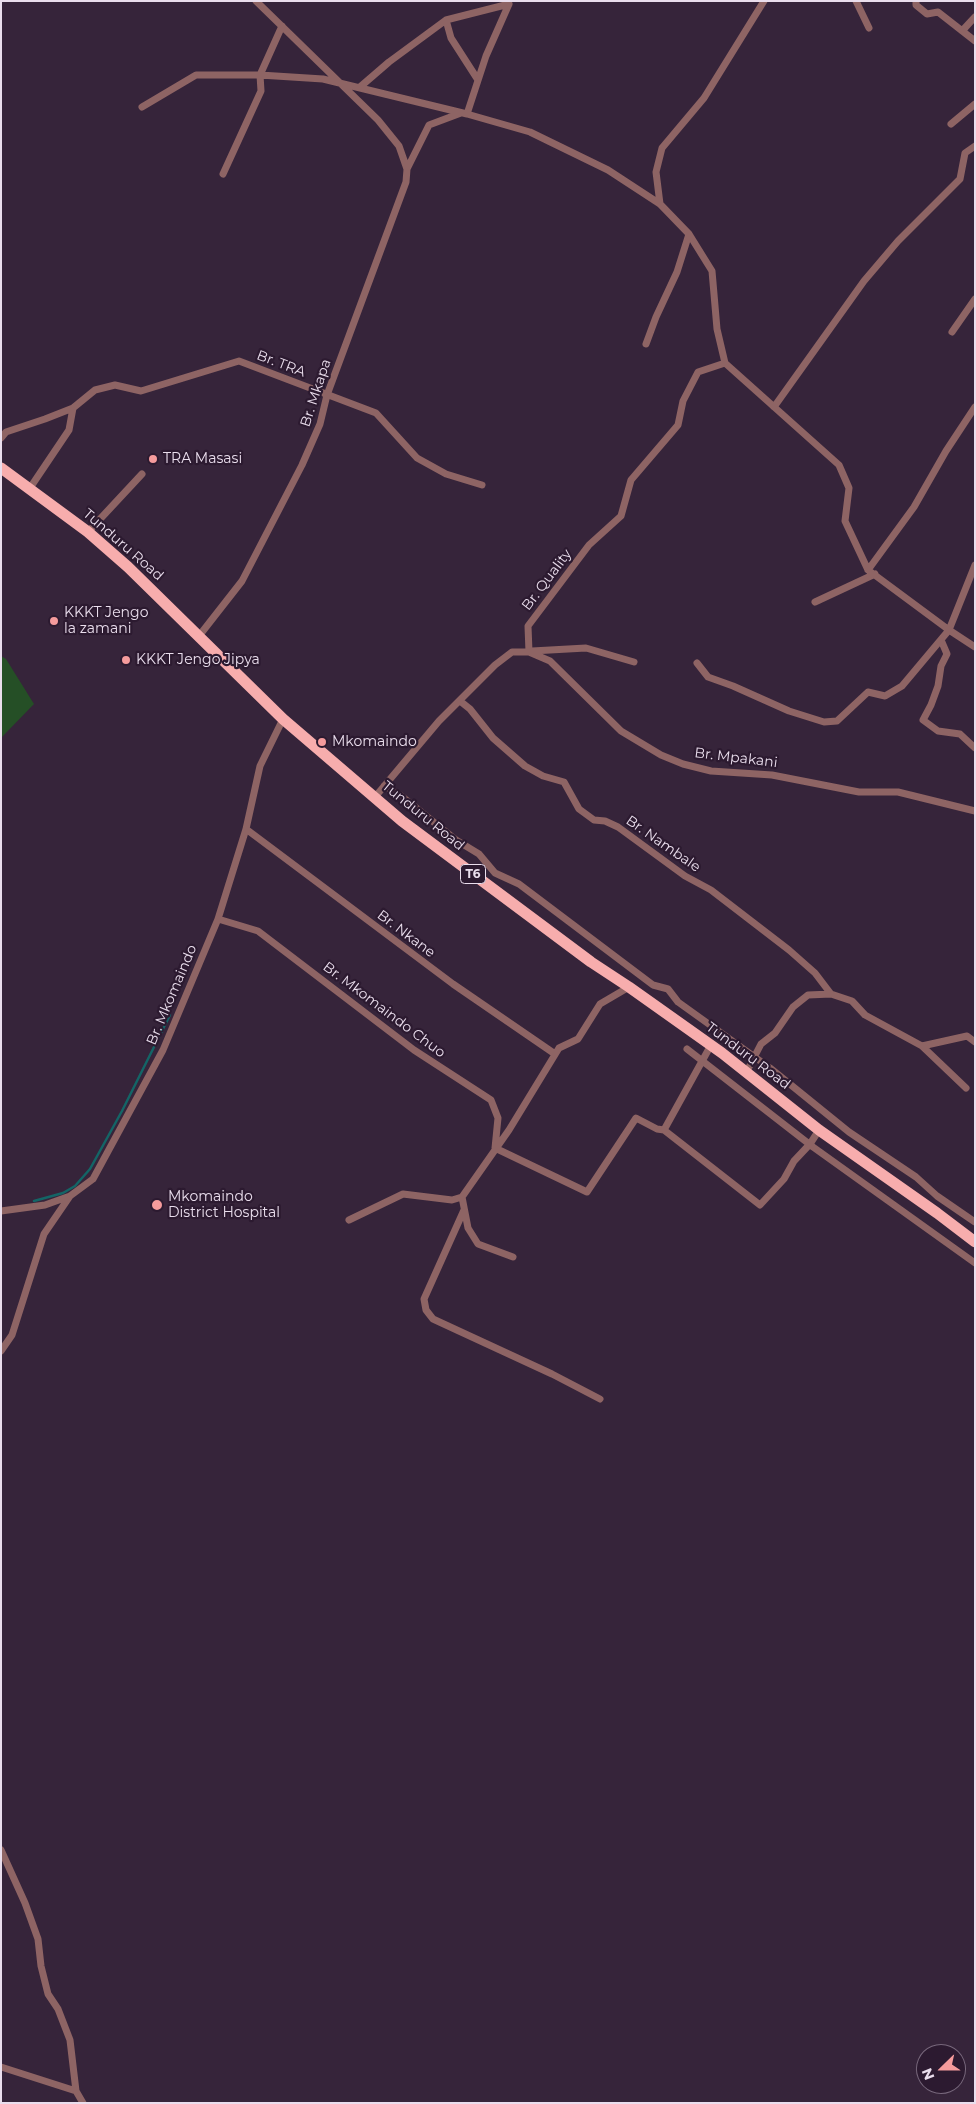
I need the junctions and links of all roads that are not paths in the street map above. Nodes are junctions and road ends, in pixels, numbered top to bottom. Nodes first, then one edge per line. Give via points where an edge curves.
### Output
1 (764, 1) edge
2 (856, 1) edge
3 (916, 1) edge
4 (258, 2) edge
5 (975, 17) edge
6 (446, 20) junction
7 (282, 26) junction
8 (869, 28) dead end
9 (962, 31) junction
10 (975, 41) edge
11 (260, 75) junction
12 (478, 80) junction
13 (340, 84) junction
14 (360, 87) junction
15 (975, 104) edge
16 (142, 107) dead end
17 (464, 113) junction
18 (951, 124) dead end
19 (975, 146) edge
20 (407, 169) junction
21 (223, 174) dead end
22 (660, 204) junction
23 (689, 234) junction
24 (975, 299) edge
25 (952, 332) dead end
26 (646, 344) dead end
27 (725, 364) junction
28 (326, 395) junction
29 (774, 407) junction
30 (975, 407) edge
31 (72, 408) junction
32 (1, 438) edge
33 (1, 468) edge
34 (142, 474) dead end
35 (482, 485) dead end
36 (30, 488) junction
37 (88, 532) junction
38 (975, 565) edge
39 (871, 572) junction
40 (816, 602) dead end
41 (949, 630) junction
42 (199, 636) junction
43 (941, 640) junction
44 (975, 647) edge
45 (529, 652) junction
46 (634, 662) dead end
47 (697, 663) dead end
48 (460, 701) junction
49 (283, 719) junction
50 (975, 748) edge
51 (384, 786) junction
52 (375, 797) junction
53 (975, 811) edge
54 (246, 829) junction
55 (218, 919) junction
56 (630, 987) junction
57 (831, 994) junction
58 (975, 1042) edge
59 (711, 1045) junction
60 (922, 1046) junction
61 (686, 1050) dead end
62 (555, 1054) junction
63 (754, 1058) junction
64 (703, 1061) junction
65 (746, 1073) junction
66 (966, 1088) dead end
67 (664, 1130) junction
68 (819, 1130) junction
69 (810, 1144) junction
70 (495, 1148) junction
71 (70, 1196) junction
72 (462, 1197) junction
73 (464, 1210) junction
74 (1, 1211) edge
75 (349, 1220) dead end
76 (974, 1220) edge
77 (975, 1242) edge
78 (513, 1257) dead end
79 (975, 1263) edge
80 (1, 1351) edge
81 (600, 1399) dead end
82 (1, 1850) edge
83 (1, 2067) edge
84 (76, 2091) junction
85 (83, 2103) edge

1 - 22 street via 704,98 662,148 656,172
2 - 8 street
3 - 9 street via 927,14 938,12
4 - 7 street
5 - 9 street
6 - 12 street via 451,38
6 - 12 street via 509,4
6 - 14 street
7 - 11 street
7 - 13 street
9 - 10 street
11 - 13 street via 323,79
11 - 16 street via 196,75
11 - 21 street via 261,91
12 - 17 street
13 - 14 street
13 - 20 street via 378,120 399,146
14 - 17 street
15 - 18 street
17 - 20 street, Br. Mkapa via 429,126
17 - 22 street via 530,132 608,170
19 - 29 street via 965,153 960,179 898,241 864,281
20 - 28 street, Br. Mkapa via 406,182
22 - 23 street
23 - 26 street via 678,272
23 - 27 street via 712,271 717,329
24 - 25 street
27 - 29 street
27 - 45 street, Br. Quality via 698,372 683,401 678,426 631,480 621,516 589,545 528,626
28 - 31 street, Br. TRA via 240,361 141,391 115,385 95,390
28 - 35 street, Br. TRA via 376,414 417,458 446,474
28 - 42 street, Br. Mkapa via 320,424 302,464 242,581
29 - 39 street via 839,465 849,488 845,521
30 - 39 street
31 - 32 street, Br. TRA via 6,432
31 - 36 street via 69,430
33 - 36 highway, Tunduru Road / T6
34 - 37 street
36 - 37 highway, Tunduru Road / T6
37 - 42 highway, Tunduru Road / T6
38 - 41 street
39 - 40 street
39 - 41 street
41 - 43 street
41 - 44 street
42 - 49 highway, Tunduru Road / T6
43 - 47 street via 902,686 885,696 868,692 837,721 824,722 788,711 708,678
43 - 50 street via 947,654 923,720 938,731 960,734
45 - 46 street via 586,648
45 - 48 street via 512,652
45 - 53 street, Br. Mpakani via 550,661 621,730 660,755 683,764 711,771 772,775 859,792 898,792
48 - 51 street
48 - 57 street, Br. Nambale via 493,738 525,766 564,782 579,809 594,820 618,827 685,876 711,890 816,973
49 - 52 highway, Tunduru Road / T6
49 - 54 street, Br. Mkomaindo via 260,766
51 - 52 street
51 - 63 street via 479,854 495,873 519,884 653,985 668,989 678,1002
52 - 56 highway, Tunduru Road / T6 via 471,873
54 - 55 street, Br. Mkomaindo
54 - 62 street, Br. Nkane via 453,984
55 - 70 street, Br. Mkomaindo Chuo via 258,931 414,1050 490,1100 498,1118
55 - 71 street, Br. Mkomaindo via 163,1050 93,1179
56 - 59 highway, Tunduru Road / T6
56 - 62 street via 600,1004 578,1039 559,1048
57 - 60 street via 852,1001 865,1015
57 - 63 street via 808,995 793,1006 775,1033 761,1044
58 - 60 street via 967,1036
59 - 64 street
59 - 65 highway, Tunduru Road / T6
60 - 66 street
61 - 64 street
62 - 70 street
63 - 65 street
63 - 76 street via 849,1132
64 - 67 street
64 - 69 street
65 - 68 highway, Tunduru Road / T6
67 - 69 street via 760,1205
67 - 70 street via 636,1118 587,1192
68 - 69 street
68 - 77 highway, Tunduru Road / T6
69 - 79 street
70 - 72 street
71 - 74 street, Br. Mkomaindo via 45,1205
71 - 80 street via 44,1234 12,1335
72 - 73 street
72 - 75 street via 452,1200 403,1194
73 - 78 street via 468,1228 478,1244
73 - 81 street via 424,1299 426,1310 433,1319
82 - 84 street via 38,1939 48,1994 70,2040
83 - 84 street
84 - 85 street

